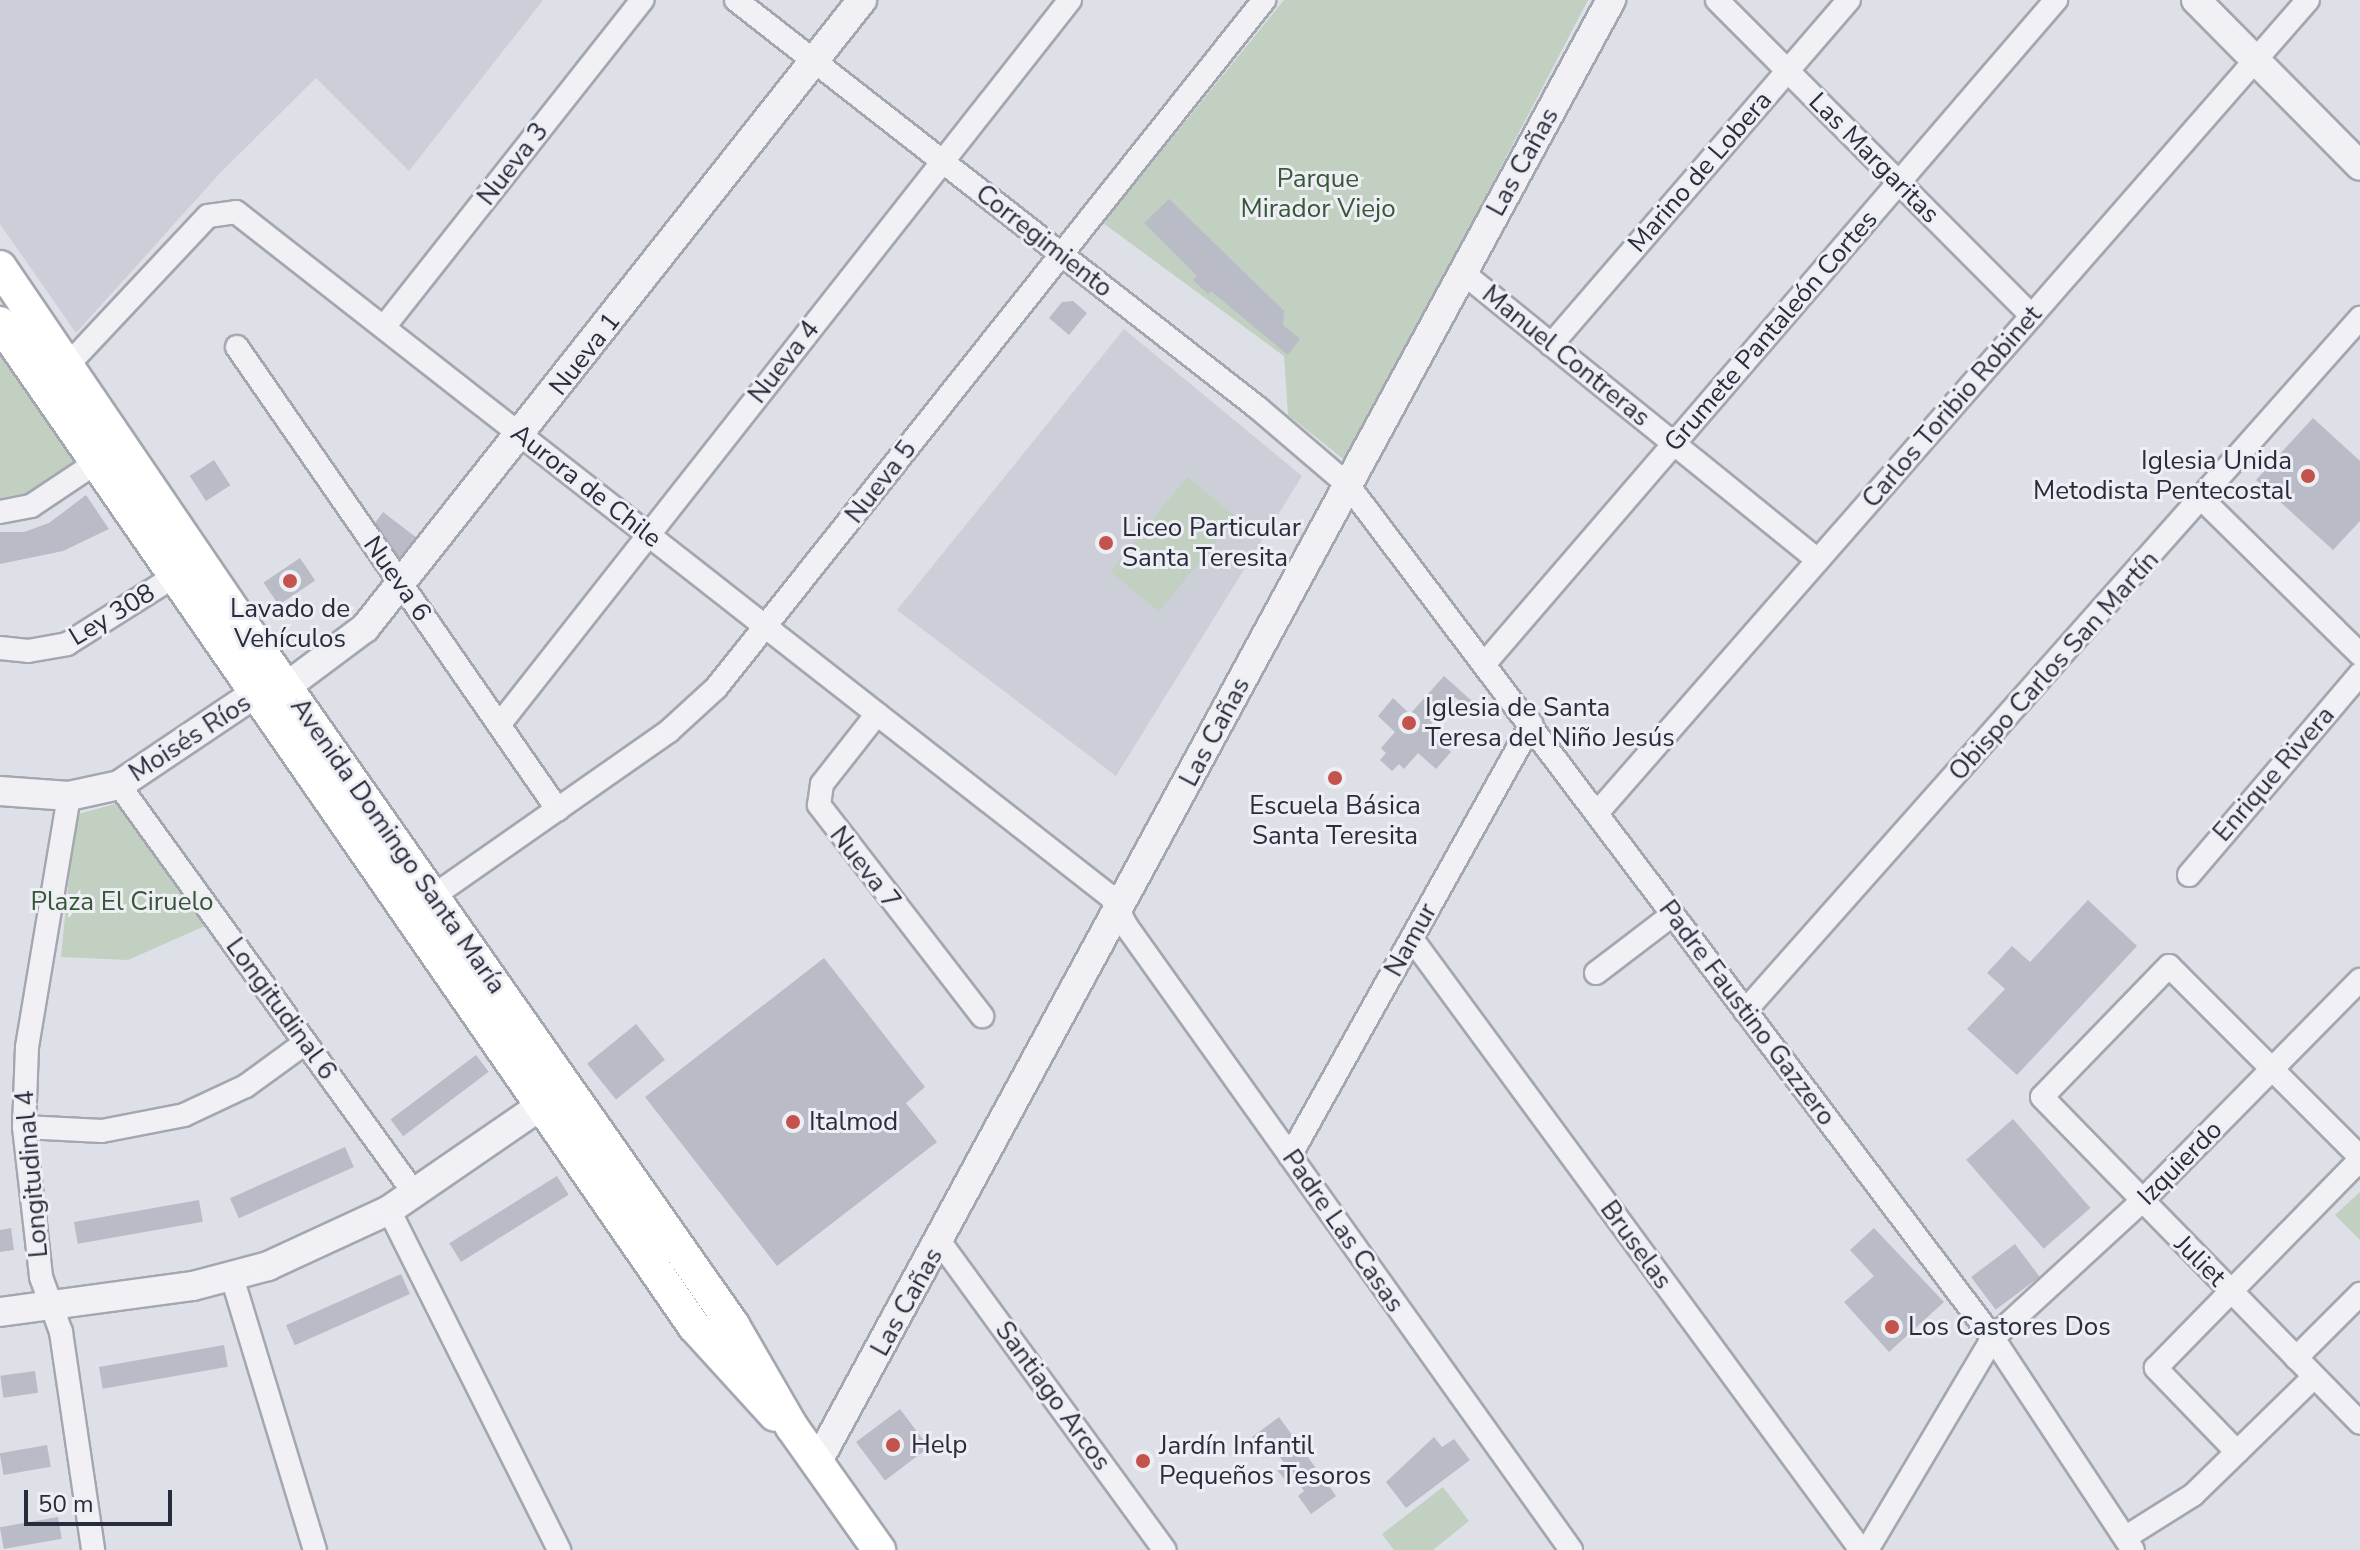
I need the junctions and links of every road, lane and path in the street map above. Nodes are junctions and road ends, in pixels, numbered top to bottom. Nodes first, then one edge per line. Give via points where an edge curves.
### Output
1 (642, 0) edge
2 (736, 0) edge
3 (862, 0) edge
4 (1070, 0) edge
5 (1264, 0) edge
6 (1611, 0) edge
7 (1717, 0) edge
8 (1849, 0) edge
9 (2056, 0) edge
10 (2196, 0) edge
11 (2308, 0) edge
12 (2255, 60) junction
13 (814, 62) junction
14 (1788, 71) junction
15 (942, 162) junction
16 (2360, 166) edge
17 (1899, 183) junction
18 (1061, 255) junction
19 (0, 267) edge
20 (1462, 272) junction
21 (2032, 316) junction
22 (2360, 318) edge
23 (0, 323) edge
24 (384, 327) junction
25 (1551, 345) junction
26 (237, 347) dead end
27 (66, 367) junction
28 (521, 434) junction
29 (1674, 444) junction
30 (97, 462) junction
31 (1348, 485) junction
32 (2202, 499) junction
33 (0, 512) edge
34 (648, 535) junction
35 (1818, 560) junction
36 (175, 576) junction
37 (402, 586) junction
38 (766, 627) junction
39 (0, 648) edge
40 (2360, 654) edge
41 (1486, 662) junction
42 (2360, 674) edge
43 (271, 690) junction
44 (877, 714) junction
45 (1531, 724) junction
46 (499, 725) junction
47 (119, 785) junction
48 (0, 791) edge
49 (69, 796) junction
50 (558, 810) junction
51 (1597, 813) junction
52 (2189, 875) dead end
53 (432, 897) junction
54 (1118, 911) junction
55 (1672, 915) junction
56 (1412, 939) junction
57 (1596, 973) dead end
58 (2359, 984) edge
59 (1745, 1011) junction
60 (982, 1016) dead end
61 (305, 1043) junction
62 (2273, 1070) junction
63 (555, 1096) junction
64 (24, 1127) junction
65 (1290, 1156) junction
66 (2360, 1159) edge
67 (415, 1194) junction
68 (2141, 1202) junction
69 (389, 1210) junction
70 (940, 1242) junction
71 (232, 1277) junction
72 (2230, 1292) junction
73 (2360, 1294) edge
74 (51, 1306) junction
75 (0, 1312) edge
76 (1993, 1338) junction
77 (2296, 1358) junction
78 (2314, 1377) junction
79 (2360, 1423) edge
80 (2237, 1452) junction
81 (817, 1463) junction
82 (2130, 1544) edge
83 (93, 1550) edge
84 (315, 1550) edge
85 (559, 1550) edge
86 (879, 1550) edge
87 (1165, 1550) edge
88 (1571, 1550) edge
89 (1864, 1550) edge

1 - 24 street, Nueva 3
2 - 13 street, Corregimiento
3 - 13 street, Nueva 1
4 - 15 street, Nueva 4
5 - 18 street, Nueva 5
6 - 20 street, Las Cañas
7 - 14 street, Las Margaritas
8 - 14 street, Marino de Lobera
9 - 17 street, Grumete Pantaleón Cortes
10 - 12 street
11 - 12 street, Carlos Toribio Robinet
12 - 16 street
12 - 21 street, Carlos Toribio Robinet
13 - 15 street, Corregimiento
13 - 28 street, Nueva 1
14 - 17 street, Las Margaritas
14 - 25 street, Marino de Lobera
15 - 18 street, Corregimiento
15 - 34 street, Nueva 4
17 - 21 street, Las Margaritas
17 - 29 street, Grumete Pantaleón Cortes
18 - 31 street, Corregimiento
18 - 38 street, Nueva 5
19 - 27 main road, Avenida Domingo Santa María
20 - 25 street, Manuel Contreras
20 - 31 street, Las Cañas
21 - 35 street, Carlos Toribio Robinet
22 - 32 street, Obispo Carlos San Martín
23 - 30 main road, Avenida Domingo Santa María
24 - 27 street, Aurora de Chile via 242,215 222,210 203,221
24 - 28 street, Aurora de Chile
25 - 29 street, Manuel Contreras
26 - 37 street, Nueva 6
27 - 43 main road, Avenida Domingo Santa María
28 - 34 street, Aurora de Chile
28 - 37 street, Nueva 1
29 - 35 street, Manuel Contreras
29 - 41 street, Grumete Pantaleón Cortes
30 - 33 street via 31,506
30 - 36 main road, Avenida Domingo Santa María
31 - 41 street, Padre Faustino Gazzero
31 - 54 street, Las Cañas
32 - 40 street
32 - 59 street, Obispo Carlos San Martín
34 - 38 street, Aurora de Chile
34 - 46 street, Nueva 4
35 - 51 street, Carlos Toribio Robinet
36 - 39 street, Ley 308 via 67,644 28,651
36 - 43 main road, Avenida Domingo Santa María
37 - 43 street, Nueva 1 via 350,641
37 - 46 street, Nueva 6
38 - 44 street, Aurora de Chile
38 - 50 street, Nueva 5 via 687,716
41 - 45 street, Padre Faustino Gazzero
42 - 52 street, Enrique Rivera
43 - 47 street, Moisés Ríos
43 - 53 main road, Avenida Domingo Santa María
43 - 63 main road, Avenida Domingo Santa María
44 - 54 street, Aurora de Chile via 1111,897
44 - 60 street, Nueva 7 via 822,784 819,805
45 - 51 street, Padre Faustino Gazzero
45 - 56 street, Namur
46 - 50 street, Nueva 6
47 - 49 street, Moisés Ríos
47 - 61 street, Longitudinal 6
48 - 49 street, Moisés Ríos
49 - 64 street, Longitudinal 4 via 27,1047
50 - 53 street, Nueva 5
51 - 55 street, Padre Faustino Gazzero
53 - 63 main road, Avenida Domingo Santa María
54 - 65 street, Padre Las Casas
54 - 70 street, Las Cañas
55 - 57 street
55 - 59 street, Padre Faustino Gazzero
56 - 65 street, Namur
56 - 89 street, Bruselas
58 - 62 street, Izquierdo
59 - 76 street, Padre Faustino Gazzero
61 - 64 street via 246,1086 184,1115 102,1131
61 - 67 street, Longitudinal 6
62 - 66 street
62 - 68 street, Izquierdo
62 - 68 street, Juliet via 2169,966 2042,1097
63 - 67 street
63 - 81 main road, Avenida Domingo Santa María via 753,1356
64 - 74 street, Longitudinal 4 via 41,1277
65 - 88 street, Padre Las Casas
66 - 72 street
67 - 69 street
68 - 72 street, Juliet
68 - 76 street, Izquierdo
69 - 71 street via 314,1247
69 - 85 street
70 - 81 street, Las Cañas
70 - 87 street, Santiago Arcos
71 - 74 street
71 - 84 street
72 - 77 street, Juliet
72 - 80 street via 2156,1368
73 - 77 street
74 - 75 street
74 - 83 street, Longitudinal 4 via 61,1332
76 - 82 street, Padre Faustino Gazzero
76 - 89 street, Izquierdo
77 - 78 street, Juliet
78 - 79 street, Juliet
78 - 80 street
80 - 82 street
81 - 86 main road, Avenida Domingo Santa María

